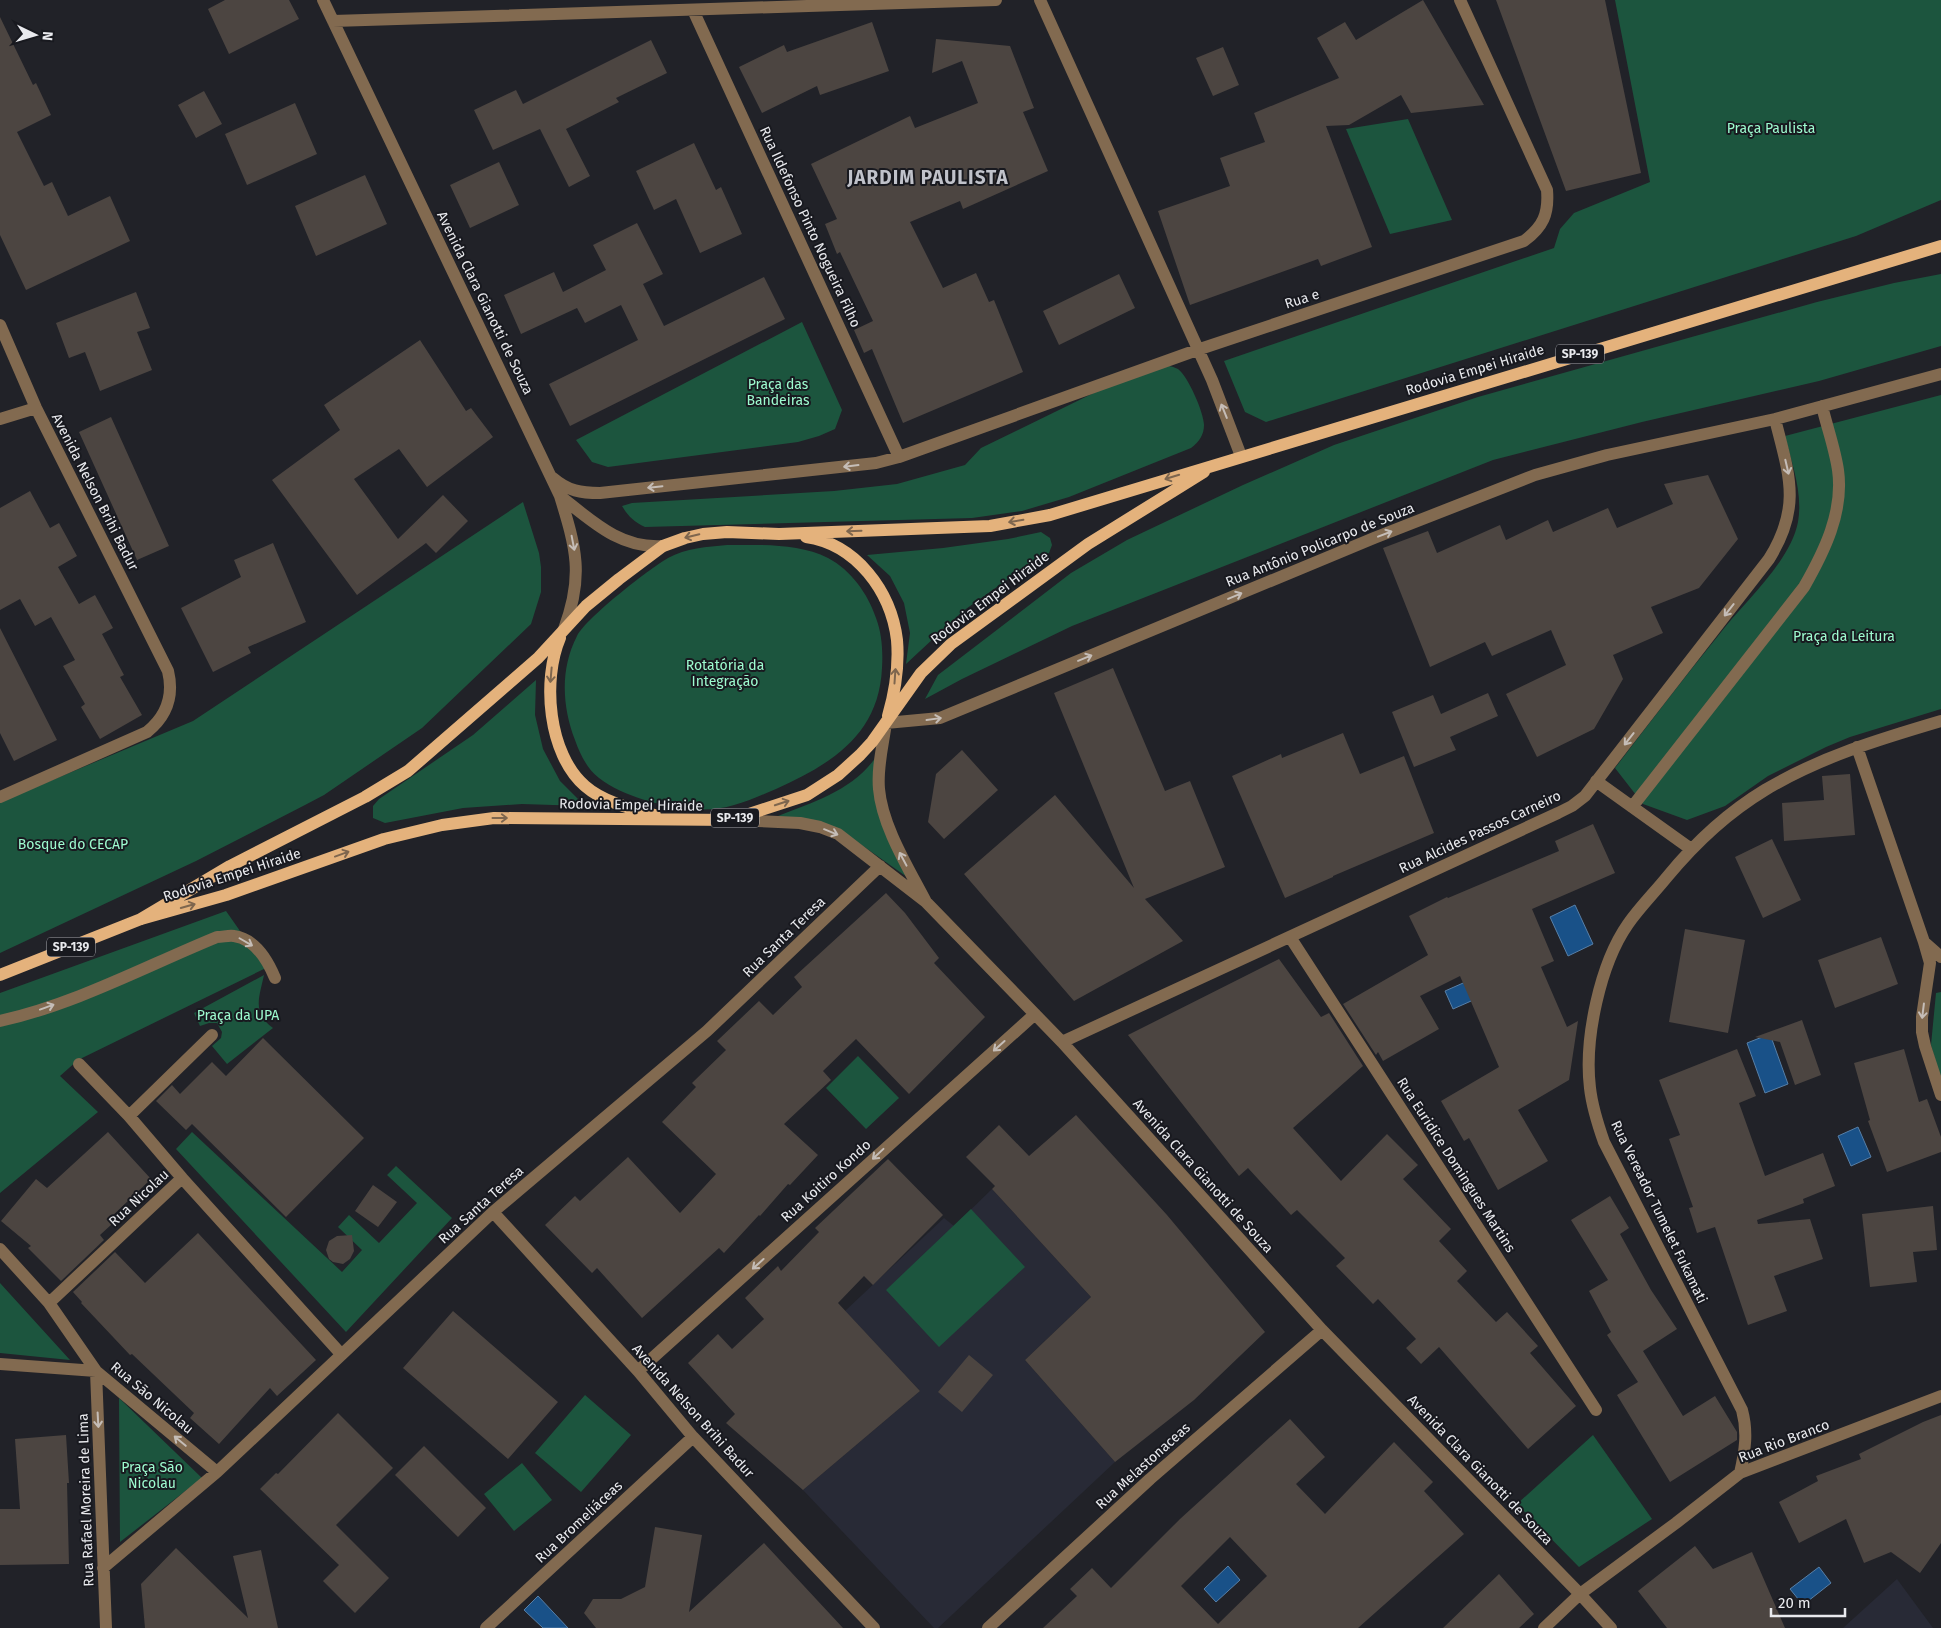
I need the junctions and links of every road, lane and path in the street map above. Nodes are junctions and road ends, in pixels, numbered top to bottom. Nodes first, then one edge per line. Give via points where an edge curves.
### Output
1 (323, 0) edge
2 (996, 0) edge
3 (1040, 0) edge
4 (1460, 0) edge
5 (693, 10) junction
6 (334, 20) junction
7 (1941, 246) edge
8 (0, 325) edge
9 (1197, 350) junction
10 (1941, 374) edge
11 (1822, 406) junction
12 (36, 408) junction
13 (0, 419) edge
14 (1775, 419) junction
15 (899, 456) junction
16 (1241, 456) junction
17 (1219, 463) junction
18 (553, 478) junction
19 (560, 496) junction
20 (779, 534) junction
21 (663, 546) junction
22 (564, 629) junction
23 (1941, 721) edge
24 (886, 724) junction
25 (1857, 747) junction
26 (1596, 781) junction
27 (0, 797) edge
28 (1632, 807) junction
29 (688, 820) junction
30 (731, 820) junction
31 (1691, 849) junction
32 (880, 866) junction
33 (926, 902) junction
34 (141, 919) junction
35 (1290, 937) junction
36 (1937, 960) edge
37 (0, 975) edge
38 (275, 978) dead end
39 (1035, 1014) junction
40 (0, 1021) edge
41 (212, 1035) dead end
42 (1062, 1042) junction
43 (79, 1064) dead end
44 (1941, 1094) edge
45 (129, 1116) junction
46 (182, 1178) junction
47 (493, 1212) junction
48 (0, 1249) edge
49 (49, 1303) junction
50 (1322, 1330) junction
51 (341, 1354) junction
52 (0, 1364) edge
53 (96, 1371) junction
54 (638, 1371) junction
55 (1941, 1396) edge
56 (1596, 1410) dead end
57 (693, 1437) junction
58 (217, 1472) junction
59 (1740, 1473) junction
60 (103, 1568) junction
61 (1580, 1594) junction
62 (106, 1628) edge
63 (486, 1628) edge
64 (874, 1628) edge
65 (988, 1628) edge
66 (1544, 1628) edge
67 (1610, 1628) edge

1 - 6 street, Avenida Clara Gianotti de Souza
2 - 5 street
3 - 9 street
4 - 9 street, Rua e via 1547,190 1549,206 1543,222 1524,241
5 - 6 street
5 - 15 street, Rua Ildefonso Pinto Nogueira Filho
6 - 18 street, Avenida Clara Gianotti de Souza
7 - 16 main road, Rodovia Empei Hiraide / SP-139
8 - 12 street, Avenida Nelson Brihi Badur
9 - 15 street, Rua e
16 -> 9 street
10 - 11 street, Rua Antônio Policarpo de Souza
11 - 14 street, Rua Antônio Policarpo de Souza
11 - 28 street via 1838,470 1833,527 1822,555 1804,587
12 - 13 street
12 - 27 street, Avenida Nelson Brihi Badur via 168,671 170,696 161,720 147,732
24 -> 14 street, Rua Antônio Policarpo de Souza via 940,718 1535,475 1607,455
14 -> 26 street, Rua Alcides Passos Carneiro via 1791,493 1781,540
15 -> 18 street, Rua e via 876,463 600,493 568,489
16 - 17 main road, Rodovia Empei Hiraide / SP-139
17 -> 20 main road, Rodovia Empei Hiraide / SP-139 via 1050,515 990,526
17 - 24 main road, Rodovia Empei Hiraide / SP-139 via 1088,544 951,644 921,673
18 - 19 street, Avenida Clara Gianotti de Souza
19 - 21 street via 606,532 642,546
19 -> 22 street, Avenida Clara Gianotti de Souza via 573,540 576,572 574,599
20 -> 21 main road, Rodovia Empei Hiraide / SP-139 via 703,534
24 -> 20 main road via 894,688 897,642 894,624 878,586 852,556 836,546 814,538
21 - 22 main road, Rodovia Empei Hiraide / SP-139 via 586,606
22 -> 29 main road via 553,653 549,692 556,732 573,773 585,786 620,805
22 - 34 main road, Rodovia Empei Hiraide / SP-139 via 538,658 395,780 230,866
23 - 25 street, Rua Vereador Tumelet Fukamati
30 -> 24 main road, Rodovia Empei Hiraide / SP-139 via 807,795 838,775
33 -> 24 street via 896,846 880,798 879,773
25 - 31 street, Rua Vereador Tumelet Fukamati via 1829,757 1765,790 1718,824
25 - 36 street via 1924,942
26 - 28 street
26 - 35 street, Rua Alcides Passos Carneiro via 1572,806
28 - 31 street
29 - 30 main road, Rodovia Empei Hiraide / SP-139
34 -> 29 main road, Rodovia Empei Hiraide / SP-139 via 226,895 384,839 442,824 494,818
30 -> 32 street, Avenida Clara Gianotti de Souza via 800,823 820,828 838,834
31 - 59 street, Rua Vereador Tumelet Fukamati via 1628,924 1615,946 1592,1031 1588,1065 1596,1119 1604,1142 1742,1410 1746,1446
32 - 33 street, Avenida Clara Gianotti de Souza
32 - 47 street, Rua Santa Teresa via 707,1031
33 - 39 street, Avenida Clara Gianotti de Souza
34 - 37 main road, Rodovia Empei Hiraide / SP-139
35 - 42 street, Rua Alcides Passos Carneiro
35 - 56 street, Rua Euridice Domingues Martins
36 -> 44 street via 1922,1018 1922,1032
40 -> 38 street via 91,991 217,937 234,936 258,949
39 - 42 street, Avenida Clara Gianotti de Souza
39 -> 54 street, Rua Koitiro Kondo
41 - 45 street
42 - 50 street, Avenida Clara Gianotti de Souza
43 - 45 street
45 - 46 street
46 - 49 street, Rua Nicolau
46 - 51 street, Rua Nicolau
47 - 51 street, Rua Santa Teresa
47 - 54 street, Avenida Nelson Brihi Badur
48 - 49 street
49 - 53 street
50 - 61 street, Avenida Clara Gianotti de Souza
50 - 65 street, Rua Melastonaceas via 1150,1479
51 - 58 street, Rua Santa Teresa
52 - 53 street, Rua São Nicolau
58 -> 53 street, Rua São Nicolau
53 -> 60 street, Rua Rafael Moreira de Lima
54 - 57 street, Avenida Nelson Brihi Badur
55 - 59 street, Rua Rio Branco
57 - 63 street, Rua Bromeliáceas
57 - 64 street, Avenida Nelson Brihi Badur
58 - 60 street, Rua Santa Teresa
59 - 61 street, Rua Rio Branco
60 - 62 street, Rua Rafael Moreira de Lima
61 - 66 street, Rua Rio Branco
61 - 67 street, Avenida Clara Gianotti de Souza

